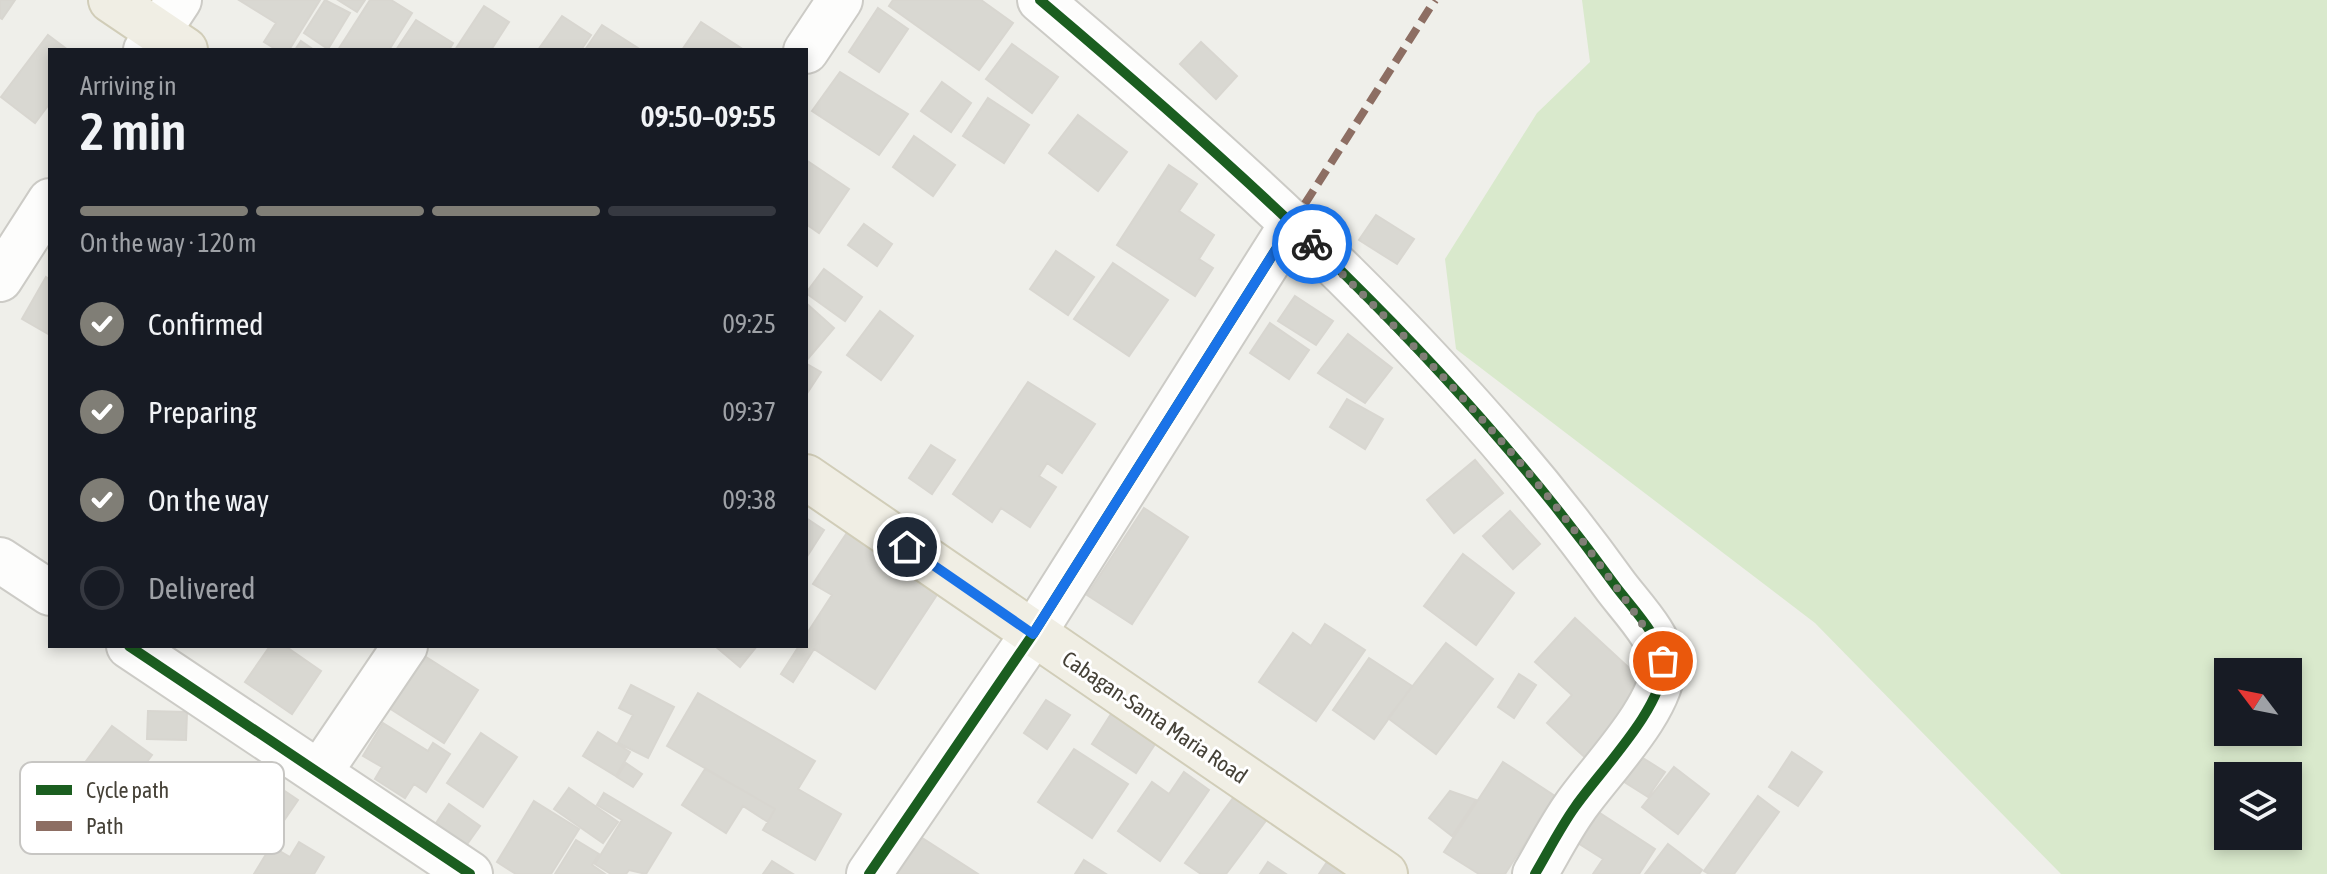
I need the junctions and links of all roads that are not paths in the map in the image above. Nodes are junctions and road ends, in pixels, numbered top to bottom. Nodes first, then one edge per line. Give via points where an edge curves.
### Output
1 (111, 0) edge
2 (840, 0) edge
3 (1040, 0) edge
4 (167, 33) edge
5 (808, 48) edge
6 (48, 204) edge
7 (1292, 224) junction
8 (0, 279) edge
9 (808, 478) edge
10 (0, 560) edge
11 (48, 592) edge
12 (1033, 634) junction
13 (132, 648) edge
14 (404, 648) edge
15 (319, 773) junction
16 (470, 874) edge
17 (869, 874) edge
18 (1385, 874) edge
19 (1535, 874) edge

1 - 4 main road
2 - 5 street
3 - 7 street
6 - 8 street
7 - 12 street
7 - 19 street via 1462,393 1575,530 1663,661 1662,682 1650,705 1573,809
9 - 12 main road, Cabagan-Santa Maria Road
10 - 11 street
12 - 17 street
12 - 18 main road, Cabagan-Santa Maria Road
13 - 15 street
14 - 15 street
15 - 16 street

